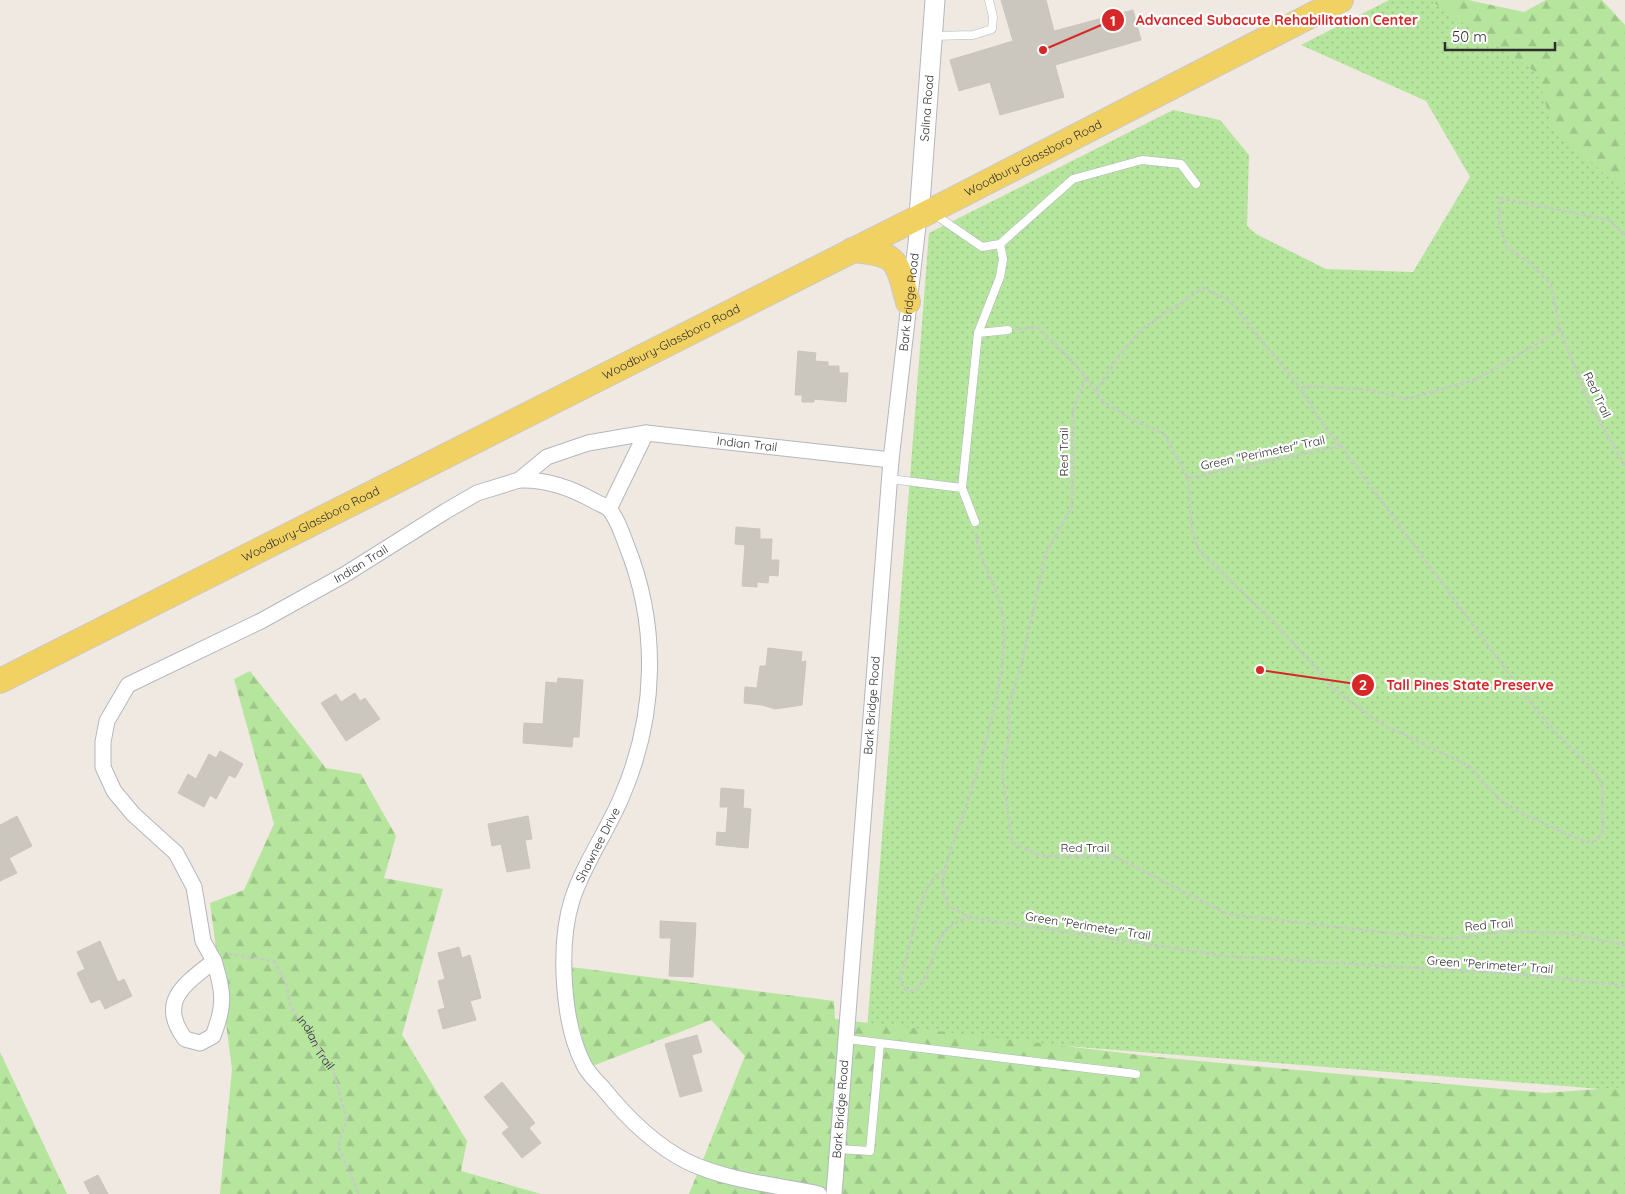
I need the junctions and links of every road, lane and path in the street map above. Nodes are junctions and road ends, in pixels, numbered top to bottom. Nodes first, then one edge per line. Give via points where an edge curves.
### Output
1 (935, 0) edge
2 (989, 0) edge
3 (1341, 0) edge
4 (933, 36) junction
5 (1196, 184) dead end
6 (925, 214) junction
7 (1625, 235) edge
8 (1000, 244) junction
9 (852, 250) junction
10 (908, 302) junction
11 (1008, 330) joint
12 (1560, 330) junction
13 (978, 333) junction
14 (1086, 377) junction
15 (1300, 388) junction
16 (1096, 391) junction
17 (646, 433) junction
18 (1341, 446) junction
19 (891, 460) junction
20 (1625, 465) edge
21 (1188, 478) junction
22 (890, 479) junction
23 (519, 480) junction
24 (962, 488) junction
25 (609, 509) junction
26 (975, 522) joint
27 (0, 681) edge
28 (944, 871) junction
29 (972, 918) junction
30 (1625, 945) edge
31 (218, 957) junction
32 (1625, 986) edge
33 (847, 1039) junction
34 (880, 1043) junction
35 (1136, 1074) dead end
36 (838, 1149) junction
37 (359, 1194) edge
38 (819, 1194) edge
39 (834, 1194) edge

1 - 4 street, Salina Road
2 - 4 lane via 992,28 974,35
3 - 6 main road, Woodbury-Glassboro Road
4 - 6 street, Salina Road
5 - 8 lane via 1181,164 1142,160 1073,179
6 - 8 lane via 982,247
6 - 9 main road, Woodbury-Glassboro Road
6 - 10 street, Bark Bridge Road
7 - 12 path via 1608,220 1500,198 1499,224 1507,247 1551,284
8 - 13 lane via 1003,259 1000,277
9 - 10 main road via 889,256 897,267
9 - 27 main road, Woodbury-Glassboro Road
10 - 19 street, Bark Bridge Road
11 - 13 lane
11 - 14 path, Green "Perimeter" Trail via 1038,327
12 - 15 path via 1477,379 1407,399 1369,390
12 - 20 path, Red Trail via 1590,405
13 - 24 lane
14 - 16 path, Green "Perimeter" Trail
14 - 30 path, Red Trail via 1072,409 1072,507 1046,552 1020,670 1009,704 1002,772 1012,842 1040,856 1114,856 1227,914 1443,939 1515,931 1566,933
15 - 16 path, Green "Perimeter" Trail via 1230,301 1203,288 1144,328 1120,354
15 - 18 path, Green "Perimeter" Trail
16 - 21 path, Green "Perimeter" Trail via 1104,401 1131,419 1164,434
17 - 19 street, Indian Trail
17 - 23 street, Indian Trail via 588,443 547,457
17 - 25 street
18 - 21 path, Green "Perimeter" Trail
18 - 21 path via 1526,697 1598,777 1602,784 1603,831 1596,841 1585,842 1519,812 1498,798 1470,766 1382,724 1337,692 1274,622 1200,552 1192,532
19 - 22 street, Bark Bridge Road
22 - 24 lane
22 - 33 street, Bark Bridge Road
23 - 25 street via 553,483
23 - 31 street, Indian Trail via 477,493 286,607 128,685 115,705 103,742 104,767 114,792 176,853 194,887 202,942
24 - 26 lane
25 - 38 street, Shawnee Drive via 640,577 649,646 650,694 633,768 571,903 564,945 564,973 567,1007 575,1039 584,1066 624,1114 688,1162 724,1175
26 - 28 path, Green "Perimeter" Trail via 978,548 1003,614 1004,651 986,736
28 - 29 path, Green "Perimeter" Trail via 943,887 948,906
28 - 29 path via 928,885 923,899 901,973 900,982 906,990 915,991 924,983 942,934 958,922
29 - 32 path, Green "Perimeter" Trail via 1226,956 1529,975
31 - 31 street via 189,981 174,1000 174,1025 184,1039 200,1043 213,1036 224,1001
31 - 37 path, Indian Trail via 274,961 286,983 291,1008 309,1029 319,1052 333,1070 347,1120 338,1146
33 - 34 lane
33 - 36 street, Bark Bridge Road
34 - 35 lane
34 - 36 lane via 870,1151
36 - 39 street, Bark Bridge Road

